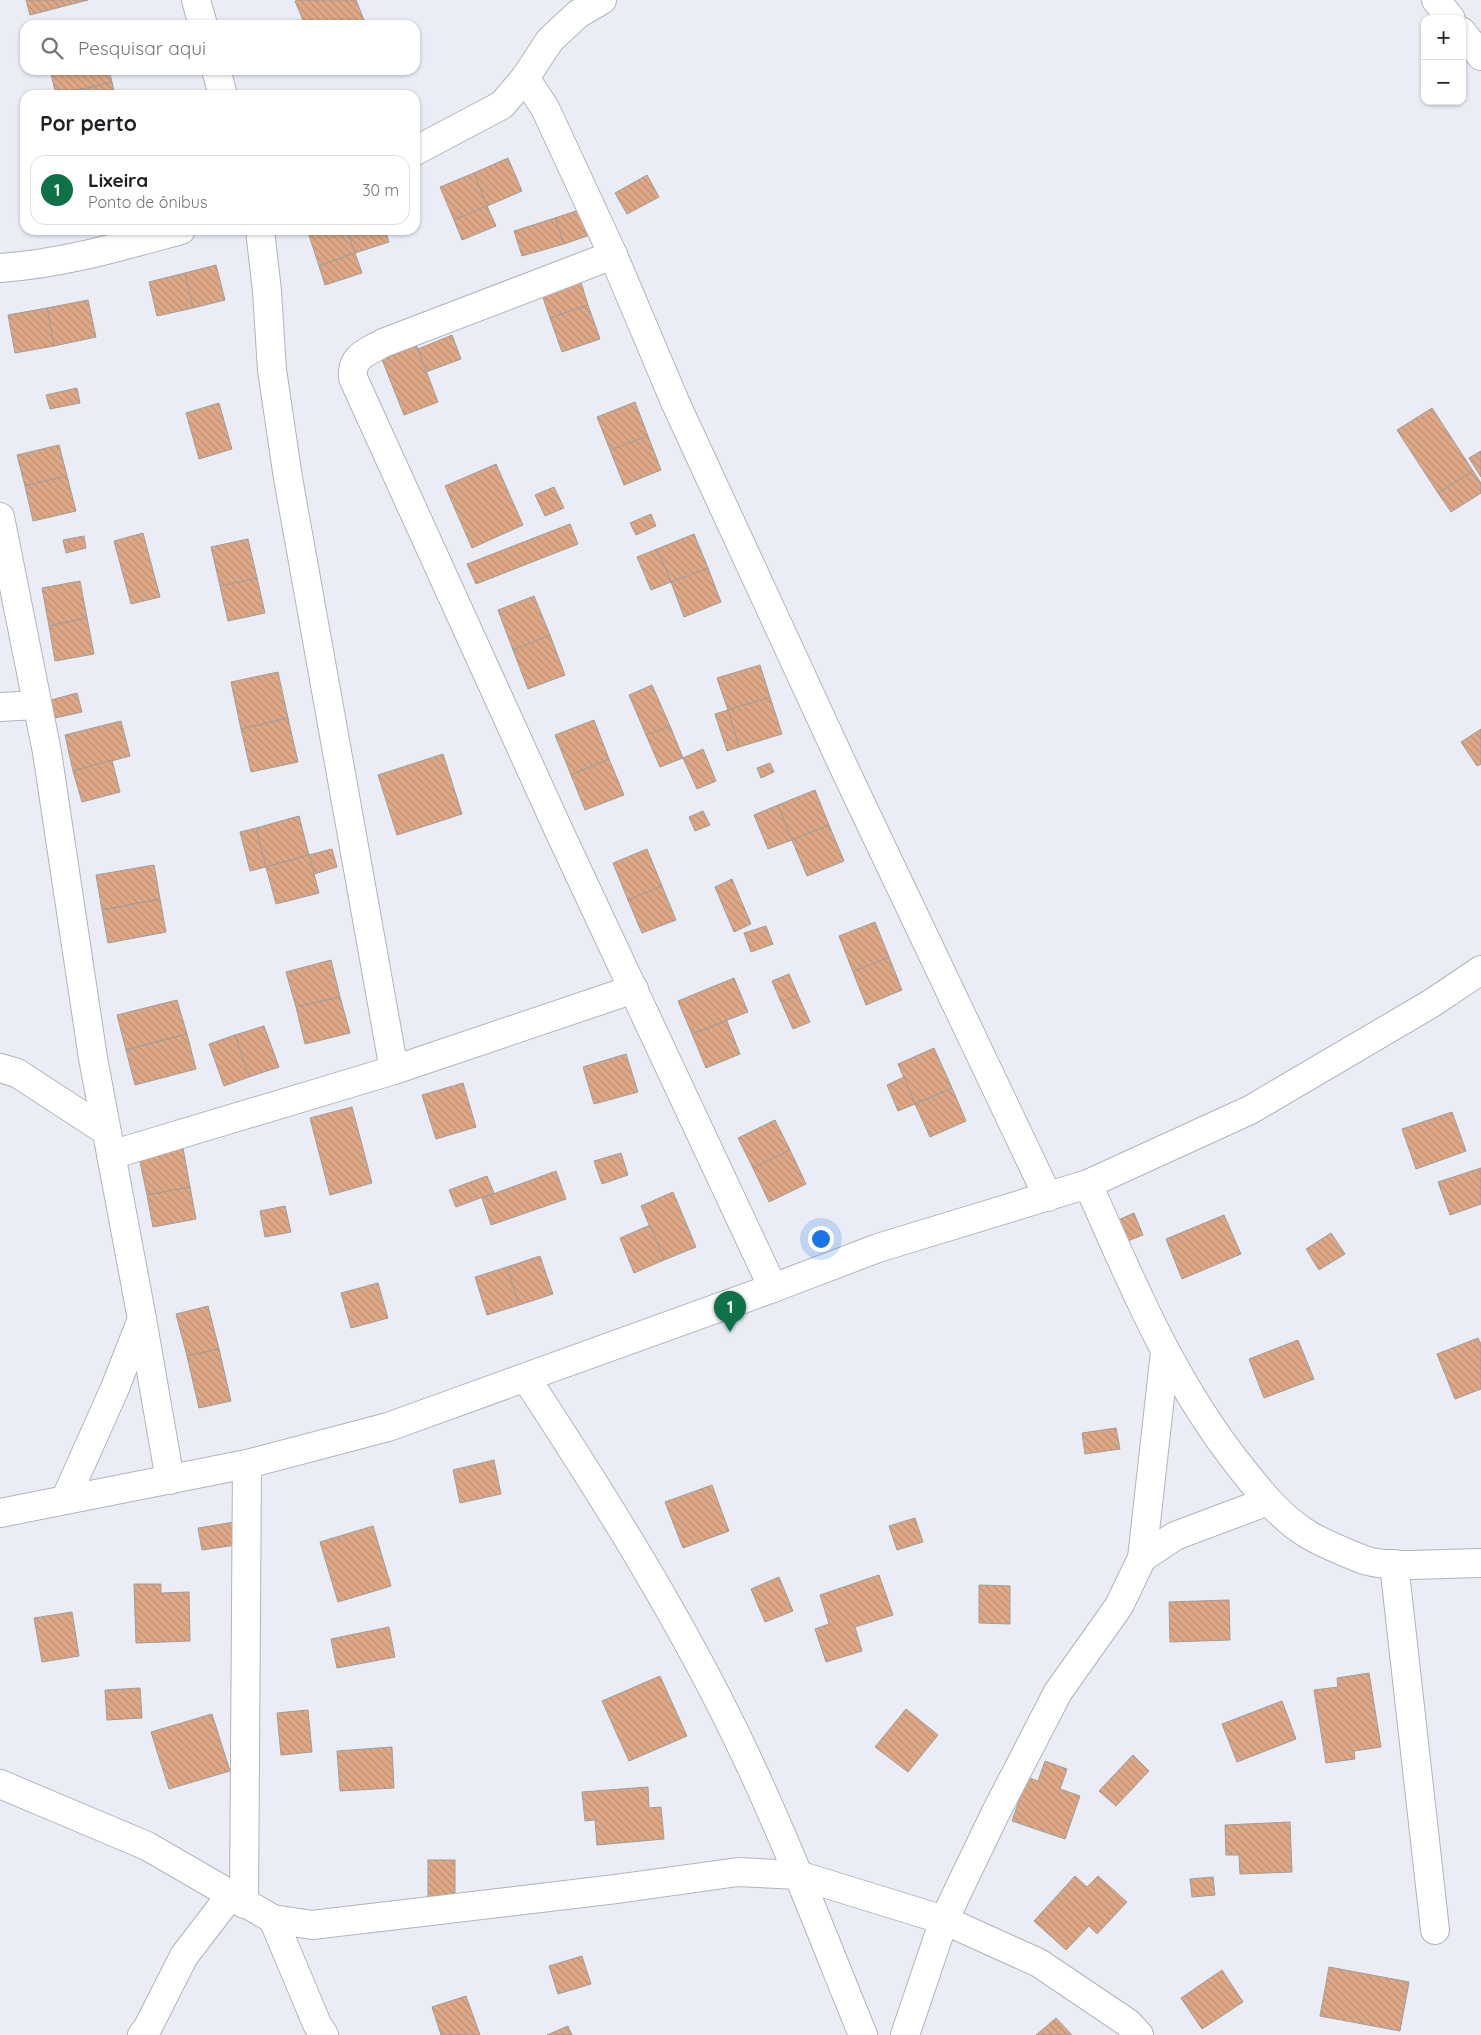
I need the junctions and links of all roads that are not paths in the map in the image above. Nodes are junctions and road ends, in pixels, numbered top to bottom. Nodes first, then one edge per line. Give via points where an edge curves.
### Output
1 (196, 0) edge
2 (602, 0) edge
3 (1436, 0) edge
4 (1448, 15) edge
5 (202, 20) edge
6 (1466, 37) edge
7 (1481, 56) edge
8 (217, 75) edge
9 (524, 78) junction
10 (222, 90) edge
11 (420, 148) edge
12 (130, 235) edge
13 (163, 235) edge
14 (261, 235) edge
15 (111, 249) junction
16 (614, 255) junction
17 (0, 268) edge
18 (0, 517) edge
19 (38, 705) junction
20 (0, 707) edge
21 (1481, 970) edge
22 (634, 989) junction
23 (0, 1068) edge
24 (394, 1070) junction
25 (108, 1143) junction
26 (1088, 1184) junction
27 (1048, 1197) junction
28 (773, 1288) junction
29 (142, 1319) junction
30 (1165, 1352) junction
31 (526, 1378) junction
32 (247, 1464) junction
33 (170, 1480) junction
34 (65, 1500) junction
35 (1268, 1501) junction
36 (0, 1513) edge
37 (1142, 1558) junction
38 (1481, 1563) edge
39 (1394, 1564) junction
40 (0, 1784) edge
41 (798, 1875) junction
42 (237, 1900) junction
43 (273, 1919) junction
44 (944, 1920) junction
45 (1435, 1930) dead end
46 (142, 2035) edge
47 (324, 2035) edge
48 (863, 2035) edge
49 (905, 2035) edge
50 (1140, 2035) edge

1 - 5 street
2 - 9 street via 578,14 550,40
3 - 4 street
6 - 7 street
8 - 10 street
9 - 11 street via 502,105
9 - 16 street via 544,108
12 - 15 street
13 - 15 street
14 - 24 street via 272,370 288,478
15 - 17 street via 30,266
16 - 22 street via 383,343 358,357 352,369 353,378 559,831
16 - 27 street via 680,413
18 - 19 street
19 - 20 street
19 - 25 street
21 - 26 street via 1432,1004 1250,1110
22 - 24 street
22 - 28 street
23 - 25 street via 17,1074
24 - 25 street
25 - 29 street
26 - 27 street
26 - 30 street
27 - 28 street via 878,1248
28 - 31 street
29 - 33 street
29 - 34 street
30 - 35 street via 1221,1443
30 - 37 street
31 - 32 street via 388,1427
31 - 41 street via 670,1608 746,1756
32 - 33 street
32 - 42 street
33 - 34 street
34 - 36 street
35 - 37 street via 1175,1536
35 - 39 street via 1309,1535 1365,1560
37 - 44 street via 1119,1606 1058,1692
38 - 39 street
39 - 45 street
40 - 42 street via 146,1846
41 - 43 street via 738,1872 312,1925
41 - 44 street
41 - 48 street
42 - 43 street
42 - 46 street via 184,1956
43 - 47 street
44 - 49 street
44 - 50 street via 1039,1963 1128,2023

